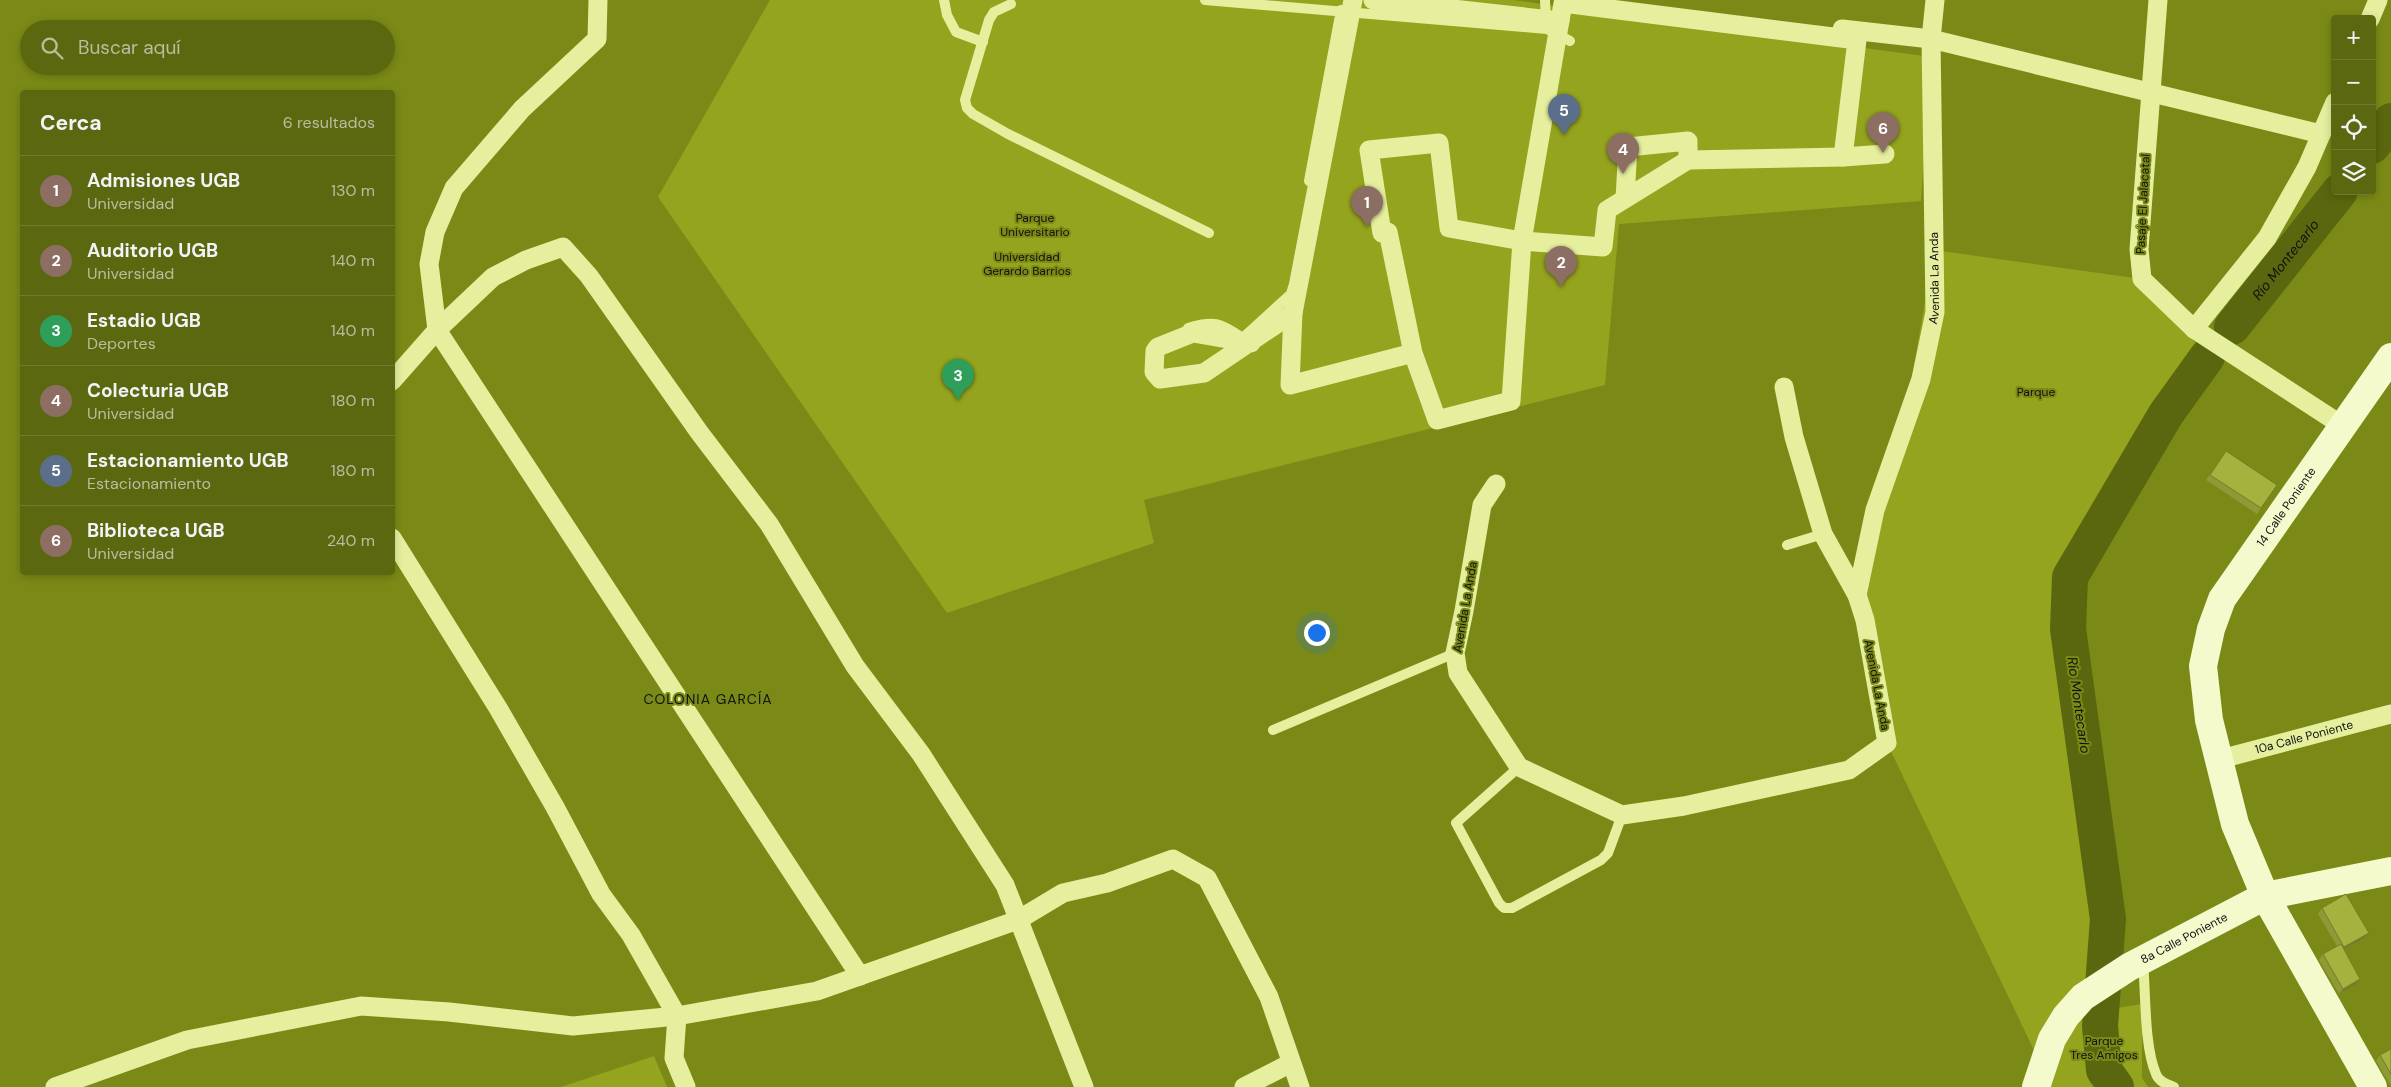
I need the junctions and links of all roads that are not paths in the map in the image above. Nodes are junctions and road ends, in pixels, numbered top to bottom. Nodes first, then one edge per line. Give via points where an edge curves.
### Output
1 (598, 0) edge
2 (944, 0) edge
3 (1205, 0) edge
4 (1374, 0) edge
5 (1545, 0) edge
6 (1597, 0) edge
7 (1935, 0) edge
8 (2158, 0) edge
9 (2378, 0) edge
10 (1011, 4) dead end
11 (1348, 7) edge
12 (2372, 15) edge
13 (1556, 29) junction
14 (1931, 39) junction
15 (983, 42) junction
16 (2150, 93) junction
17 (2334, 105) edge
18 (2321, 134) junction
19 (1885, 154) dead end
20 (1843, 157) junction
21 (1688, 160) junction
22 (1625, 198) junction
23 (1208, 233) dead end
24 (1522, 241) junction
25 (1293, 313) junction
26 (2194, 329) junction
27 (437, 330) junction
28 (1245, 340) junction
29 (1413, 353) junction
30 (2391, 357) edge
31 (395, 378) edge
32 (1784, 387) dead end
33 (2343, 426) junction
34 (1496, 484) dead end
35 (1823, 534) junction
36 (395, 543) edge
37 (1788, 545) dead end
38 (1857, 595) junction
39 (1455, 653) junction
40 (2391, 714) edge
41 (1273, 730) dead end
42 (2217, 760) junction
43 (1519, 768) junction
44 (1622, 815) junction
45 (2391, 871) edge
46 (2265, 896) junction
47 (1018, 920) junction
48 (2136, 963) junction
49 (860, 976) junction
50 (677, 1016) junction
51 (1292, 1063) junction
52 (55, 1087) edge
53 (686, 1087) edge
54 (1084, 1087) edge
55 (1244, 1087) edge
56 (1300, 1087) edge
57 (2036, 1087) edge
58 (2174, 1087) edge
59 (2373, 1087) edge

1 - 27 street via 597,39 522,109 454,188 435,232 429,264
2 - 15 lane via 956,32
3 - 11 lane
4 - 13 street
5 - 13 lane
6 - 14 street
7 - 14 street, Avenida La Anda
8 - 16 street, Pasaje El Jalacatal
9 - 12 street
10 - 15 lane via 994,12
11 - 13 lane
11 - 25 street
11 - 28 lane via 1312,161 1297,275 1291,294
13 - 20 street via 1563,3 1858,40
13 - 24 street
14 - 16 street
14 - 38 street, Avenida La Anda via 1935,312 1921,380 1875,510
15 - 23 lane via 965,100 973,114
16 - 18 street
16 - 26 street, Pasaje El Jalacatal via 2139,249 2142,279
17 - 18 street
18 - 26 street via 2307,167 2267,238
19 - 20 street
20 - 21 street
21 - 22 street
21 - 22 street via 1688,142 1628,147
22 - 24 street via 1607,210 1603,247
24 - 29 street via 1511,401 1437,420
24 - 29 street via 1450,228 1439,144 1369,150 1382,233 1388,232
25 - 28 street
25 - 29 street via 1290,385
26 - 33 street, Pasaje El Jalacatal
27 - 31 street
27 - 47 street via 493,277 526,260 563,247 589,276 699,432 769,524 854,666 921,754 1005,885
27 - 49 street
28 - 28 street via 1204,373 1159,375 1154,351 1158,347 1193,333
30 - 33 street, 14 Calle Poniente
32 - 35 street via 1794,438
33 - 42 street, 14 Calle Poniente via 2222,599 2211,628 2203,666
34 - 39 street, Avenida La Anda via 1482,504
35 - 37 lane
35 - 38 street
36 - 50 street via 498,708 556,807 601,894 631,935
38 - 44 street, Avenida La Anda via 1865,620 1888,743 1849,770 1684,806
39 - 41 lane
39 - 43 street, Avenida La Anda via 1458,673
40 - 42 street, 10a Calle Poniente
42 - 46 street, 14 Calle Poniente via 2234,824
43 - 44 street
43 - 44 lane via 1456,823 1504,908 1512,908 1601,860 1608,852
45 - 46 street, 8a Calle Poniente
46 - 48 street, 8a Calle Poniente
46 - 59 street, 14 Calle Poniente
47 - 49 street
47 - 51 street via 1063,893 1107,883 1173,859 1207,878 1269,997
47 - 54 street
48 - 57 street, 8a Calle Poniente via 2083,997 2066,1016 2052,1039
48 - 58 lane via 2156,1075 2162,1083
49 - 50 street via 817,991
50 - 52 street via 573,1026 361,1006 187,1040
50 - 53 street via 674,1058
51 - 55 street
51 - 56 street

